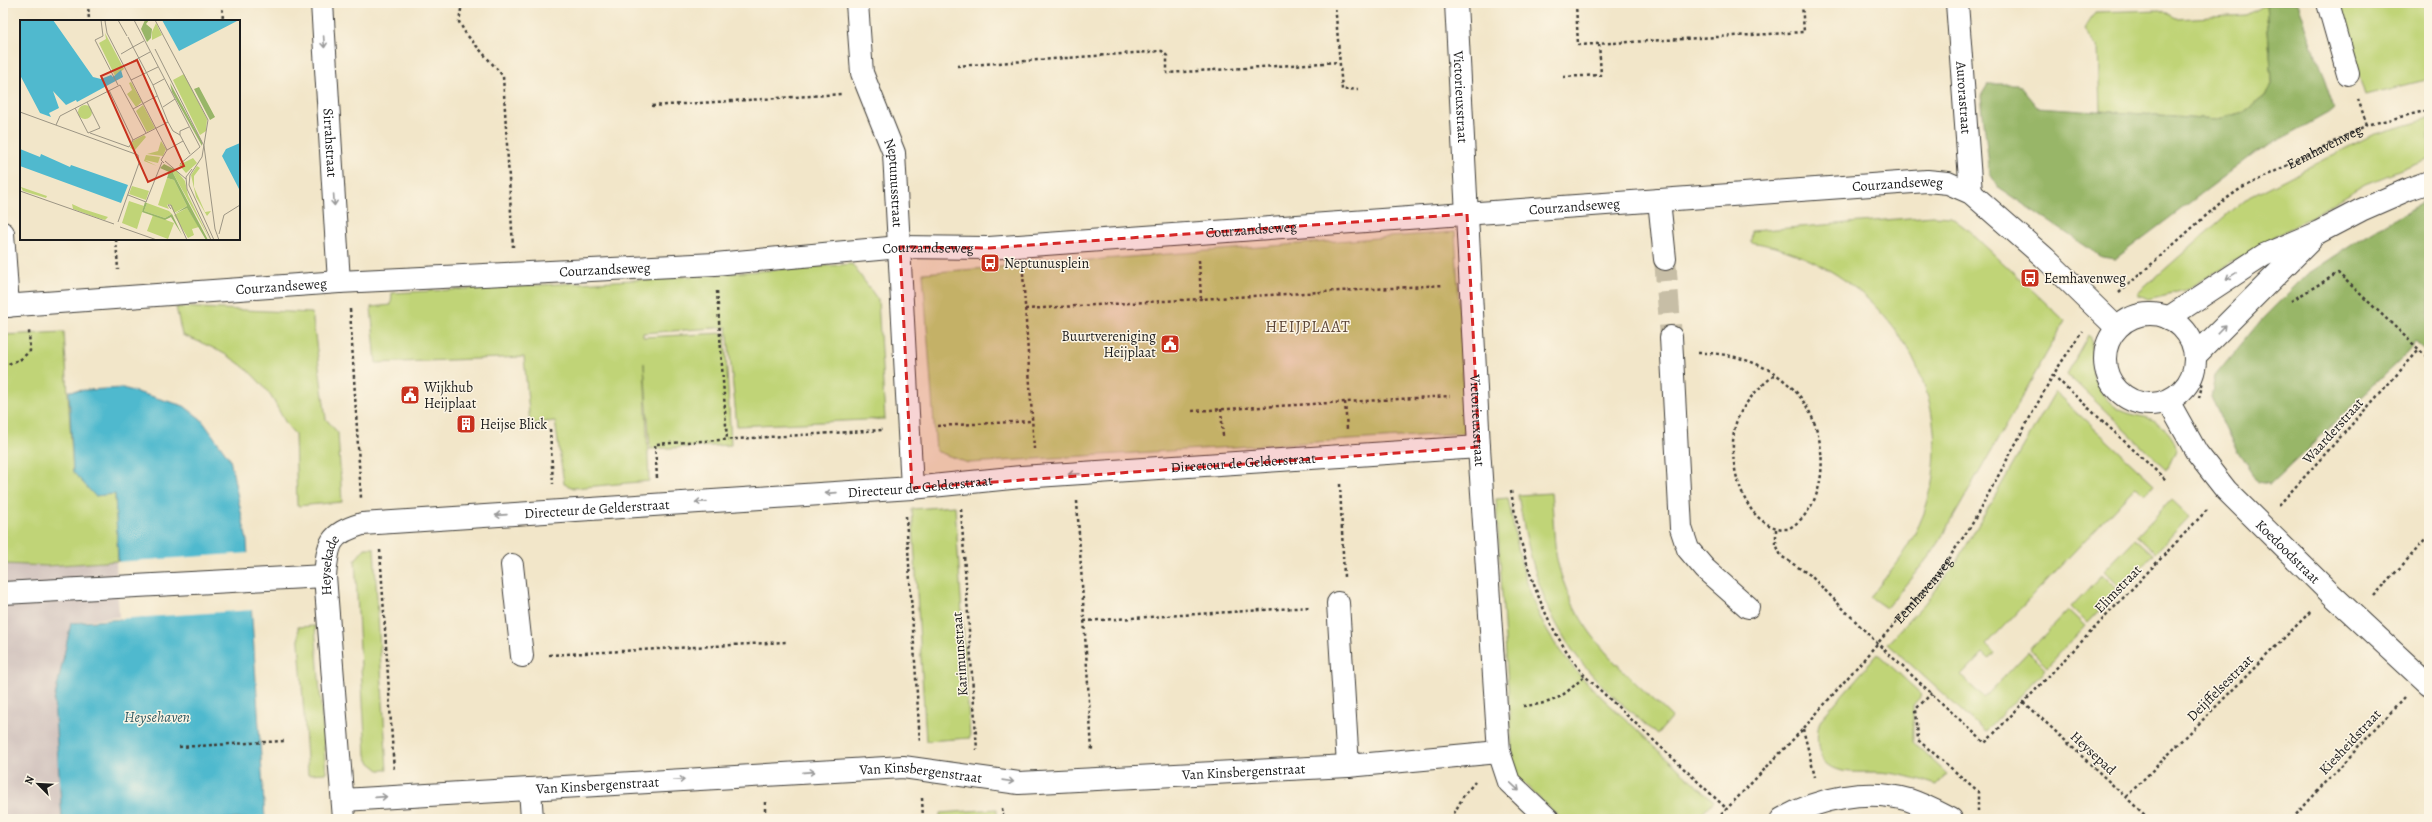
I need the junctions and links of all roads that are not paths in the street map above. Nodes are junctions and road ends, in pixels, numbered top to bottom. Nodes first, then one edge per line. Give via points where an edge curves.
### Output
1 (322, 3) edge
2 (857, 3) edge
3 (1456, 3) edge
4 (1957, 3) edge
5 (2328, 3) edge
6 (2348, 74) dead end
7 (2429, 182) edge
8 (1971, 193) junction
9 (1659, 200) junction
10 (1467, 214) junction
11 (2319, 232) junction
12 (3, 233) edge
13 (900, 248) junction
14 (1665, 259) tunnel mouth
15 (344, 282) junction
16 (13, 305) edge
17 (2168, 318) junction
18 (2117, 328) junction
19 (1671, 346) tunnel mouth
20 (2200, 365) junction
21 (2168, 401) junction
22 (1479, 447) junction
23 (912, 488) junction
24 (370, 524) joint
25 (512, 565) dead end
26 (325, 576) junction
27 (3, 593) edge
28 (1338, 604) road end
29 (1748, 607) dead end
30 (522, 656) road end
31 (2426, 682) edge
32 (1499, 752) junction
33 (1348, 766) junction
34 (530, 789) junction
35 (343, 809) edge
36 (532, 819) edge
37 (1548, 819) edge
38 (1782, 819) edge
39 (1951, 819) edge

1 -> 15 street, Sirrahstraat
2 - 13 street, Neptunusstraat via 862,73 894,153
3 - 10 street, Victorieuxstraat
4 - 8 street, Aurorastraat
5 - 6 street
7 - 11 street via 2361,210
8 - 9 street, Courzandseweg via 1948,183 1927,181
8 - 18 street via 2045,258
9 - 10 street, Courzandseweg
9 - 14 street
10 - 13 street, Courzandseweg via 988,248
10 - 22 street, Victorieuxstraat
11 -> 17 street via 2264,255
20 -> 11 street
12 - 16 street
13 - 15 street, Courzandseweg via 715,264
13 - 23 street, Neptunusstraat
15 - 16 street, Courzandseweg
17 - 18 street via 2158,315 2136,316
17 - 20 street via 2187,333
18 - 21 street via 2110,337 2104,359 2105,370 2113,385 2124,398 2145,405
19 - 29 street via 1681,528 1688,549
20 - 21 street via 2177,395
21 - 31 street, Koedoodstraat via 2196,453 2226,490 2329,592
22 -> 23 street, Directeur de Gelderstraat via 1035,476
22 - 32 street, Victorieuxstraat
23 -> 24 street, Directeur de Gelderstraat
24 - 26 street, Heysekade via 342,530 332,542 326,558
25 - 30 street
26 - 27 street
26 - 35 street, Heysekade
28 - 33 street
32 - 33 street, Van Kinsbergenstraat
32 -> 37 street, Victorieuxstraat via 1509,782
34 -> 33 street, Van Kinsbergenstraat via 903,766 1019,783
35 -> 34 street, Van Kinsbergenstraat via 396,796
34 - 36 street
38 - 39 street via 1821,801 1866,796 1909,800

